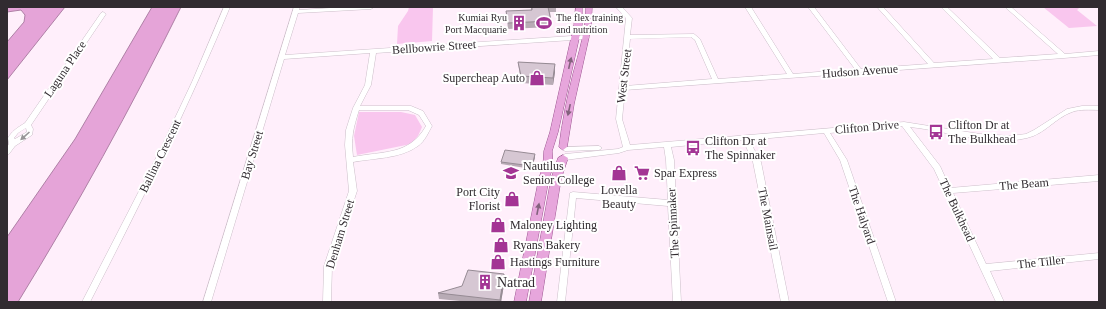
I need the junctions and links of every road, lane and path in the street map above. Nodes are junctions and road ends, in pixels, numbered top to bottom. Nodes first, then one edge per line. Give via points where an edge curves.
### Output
1 (227, 7) edge
2 (371, 7) edge
3 (579, 7) edge
4 (589, 7) edge
5 (619, 7) edge
6 (748, 7) edge
7 (811, 7) edge
8 (880, 7) edge
9 (944, 7) edge
10 (1008, 7) edge
11 (296, 10) edge
12 (103, 14) dead end
13 (575, 37) junction
14 (587, 37) junction
15 (629, 37) junction
16 (373, 51) junction
17 (1099, 53) edge
18 (1064, 56) junction
19 (282, 57) junction
20 (999, 61) junction
21 (933, 66) junction
22 (859, 70) junction
23 (791, 76) junction
24 (716, 81) junction
25 (622, 88) junction
26 (356, 108) junction
27 (1099, 108) edge
28 (904, 124) junction
29 (825, 130) junction
30 (745, 138) junction
31 (667, 144) junction
32 (627, 148) junction
33 (7, 152) edge
34 (549, 152) junction
35 (564, 153) junction
36 (351, 160) junction
37 (1099, 178) edge
38 (948, 191) junction
39 (671, 203) junction
40 (1099, 256) edge
41 (984, 268) junction
42 (86, 302) edge
43 (207, 302) edge
44 (327, 302) edge
45 (520, 302) edge
46 (535, 302) edge
47 (561, 302) edge
48 (677, 302) edge
49 (785, 302) edge
50 (892, 302) edge
51 (1000, 302) edge

1 - 42 street, Ballina Crescent via 158,161
2 - 11 street
3 - 13 main road
4 - 14 main road
5 - 15 street, West Street via 629,18
6 - 23 street
7 - 22 street
8 - 21 street
9 - 20 street
10 - 18 street
11 - 19 street, Bay Street
12 - 33 street, Laguna Place via 27,124 30,133 13,144
13 - 14 street, Bellbowrie Street
13 - 16 street, Bellbowrie Street
34 -> 13 main road
14 -> 35 main road via 578,68
15 - 24 street via 692,35 697,39
15 - 25 street, West Street
16 - 19 street, Bellbowrie Street
16 - 26 street, Denham Street via 368,85
17 - 18 street, Hudson Avenue
18 - 20 street, Hudson Avenue
19 - 43 street, Bay Street
20 - 21 street, Hudson Avenue
21 - 22 street, Hudson Avenue
22 - 23 street, Hudson Avenue
23 - 24 street, Hudson Avenue
24 - 25 street, Hudson Avenue
25 - 32 street, West Street via 618,119
26 - 36 street, Denham Street via 349,130
26 - 36 street via 409,108 421,113 429,126 419,144 407,150
27 - 28 street, Clifton Drive via 1067,111 1032,135 1000,139 926,125
28 - 29 street, Clifton Drive
28 - 38 street, The Bulkhead via 937,168
29 - 30 street, Clifton Drive
29 - 50 street, The Halyard via 843,160
30 - 31 street, Clifton Drive
30 - 49 street, The Mainsail via 757,162
31 - 32 street, Clifton Drive
31 - 39 street, The Spinnaker
32 - 35 street, Clifton Drive
34 - 35 main road via 556,146
34 - 35 main road via 555,159
45 -> 34 main road
35 - 46 main road via 556,179
36 - 44 street, Denham Street via 353,191 328,266
37 - 38 street, The Beam
38 - 41 street, The Bulkhead
39 - 47 street via 573,196
39 - 48 street, The Spinnaker
40 - 41 street, The Tiller
41 - 51 street, The Bulkhead

